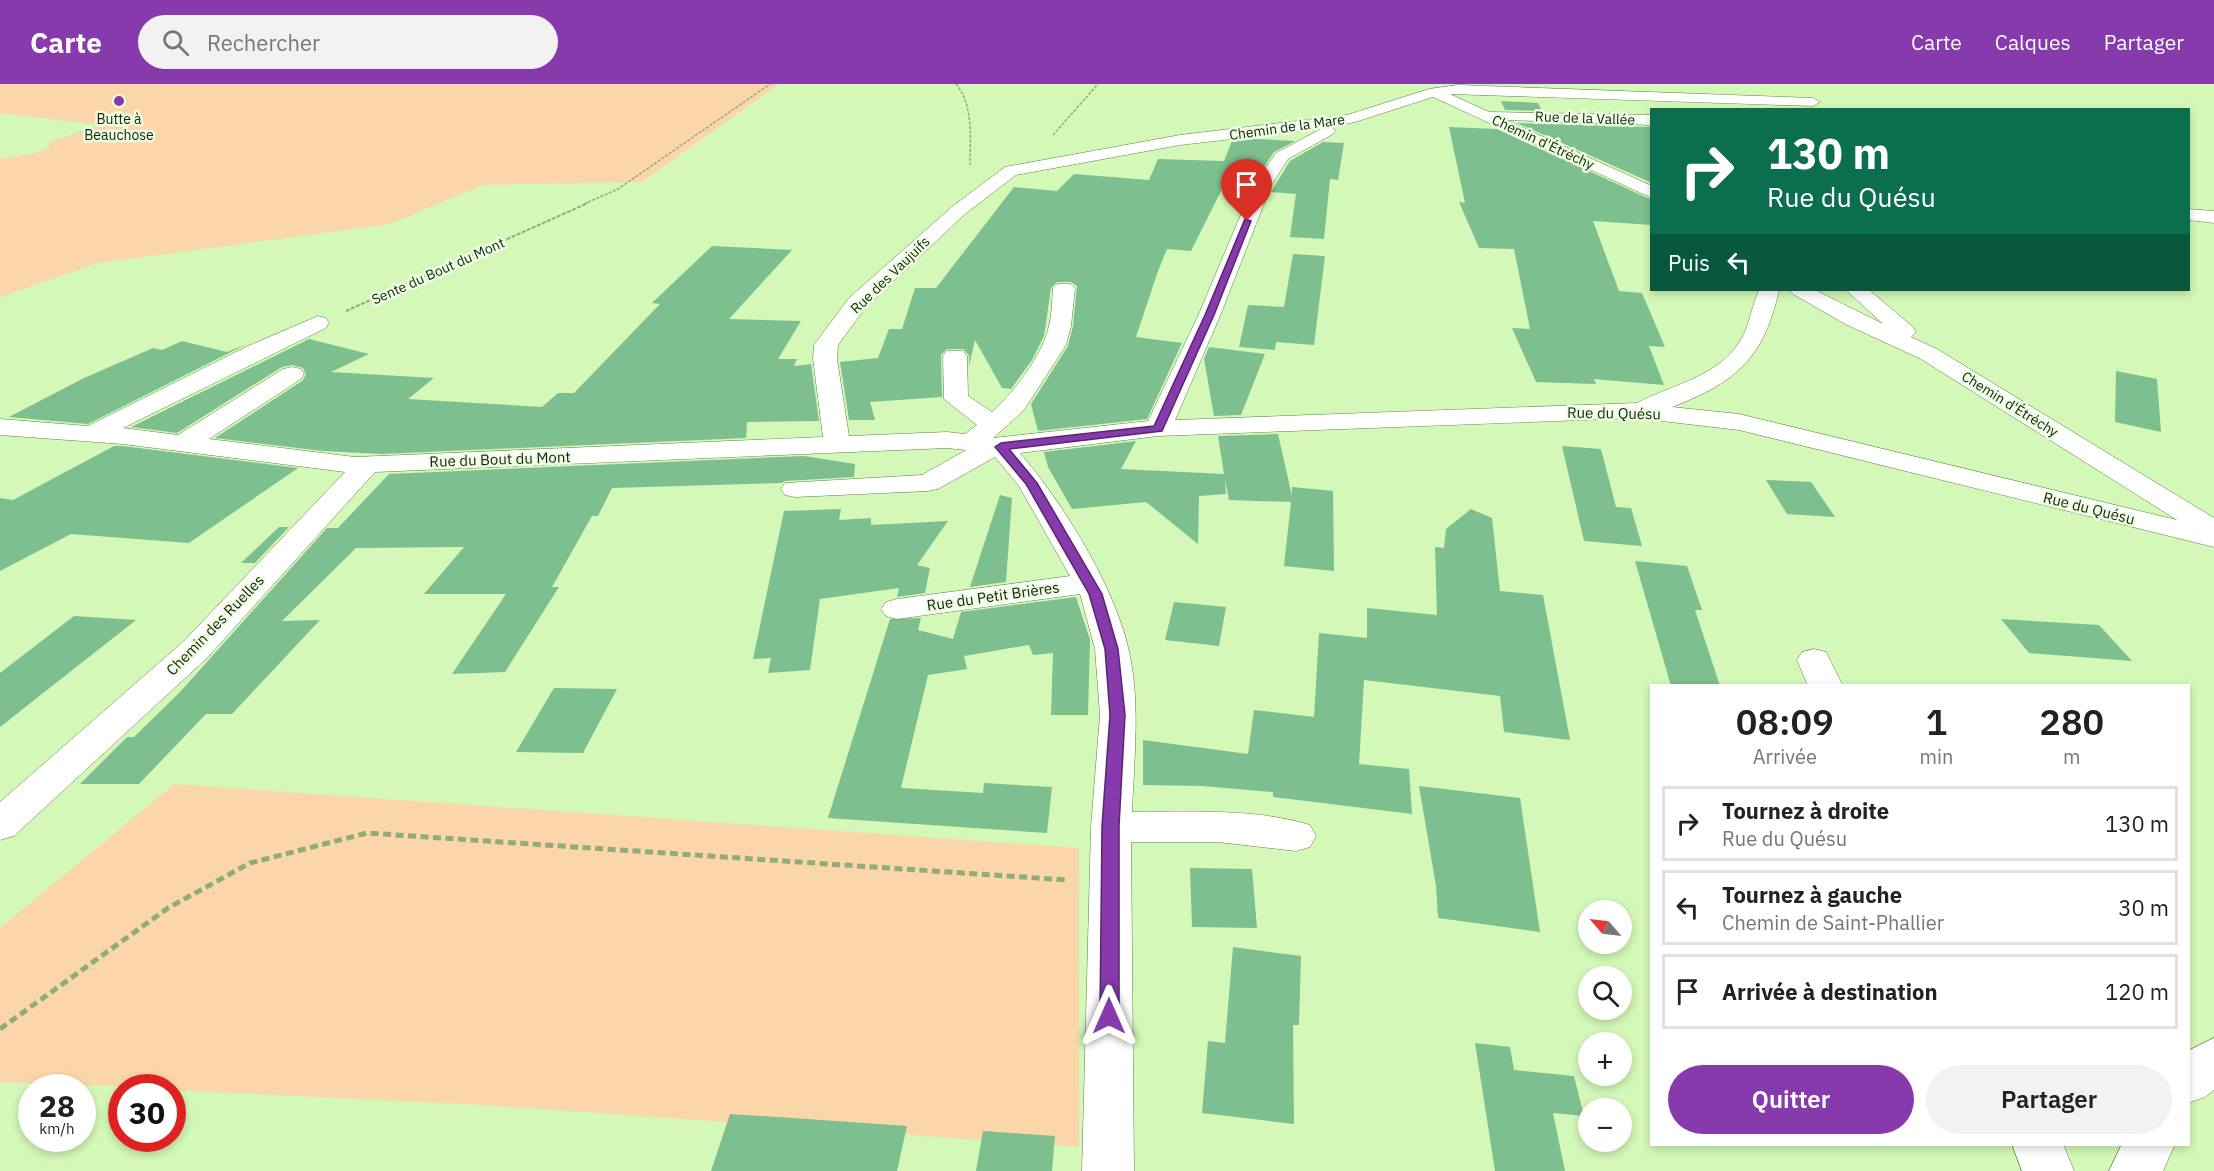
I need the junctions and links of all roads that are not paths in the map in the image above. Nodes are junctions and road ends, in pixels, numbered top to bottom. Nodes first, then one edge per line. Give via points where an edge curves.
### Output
1 (1793, 86) dead end
2 (1434, 92) junction
3 (1817, 106) edge
4 (1482, 115) junction
5 (1350, 119) junction
6 (1650, 120) edge
7 (1011, 171) joint
8 (1650, 192) edge
9 (2190, 214) edge
10 (2214, 217) edge
11 (1064, 288) dead end
12 (1769, 291) edge
13 (1802, 291) edge
14 (1858, 291) edge
15 (318, 323) road end
16 (1929, 354) junction
17 (955, 356) dead end
18 (292, 374) dead end
19 (1636, 410) junction
20 (0, 427) edge
21 (1158, 428) junction
22 (93, 434) junction
23 (990, 440) junction
24 (184, 443) junction
25 (837, 445) junction
26 (368, 465) junction
27 (795, 489) dead end
28 (2214, 530) edge
29 (2214, 538) edge
30 (1089, 583) junction
31 (897, 609) dead end
32 (0, 825) edge
33 (1111, 826) junction
34 (1296, 836) dead end
35 (2214, 1059) edge
36 (2190, 1079) edge
37 (2038, 1146) edge
38 (2149, 1146) edge
39 (1108, 1171) edge
40 (2048, 1171) edge
41 (2134, 1171) edge

1 - 3 street
2 - 3 street, Chemin de la Mare via 1470,90
2 - 4 street, Chemin d'Étréchy
2 - 5 street, Chemin de la Mare
4 - 6 street, Rue de la Vallée
4 - 8 street, Chemin d'Étréchy
5 - 7 street, Chemin de la Mare via 1180,140
5 - 21 street via 1282,156 1262,186
7 - 25 street, Rue des Vaujuifs via 959,210 857,303 826,345
9 - 10 street
11 - 23 street via 1054,345
12 - 19 street via 1751,341 1726,370 1687,393
13 - 16 street, Chemin d'Étréchy
14 - 16 street
15 - 22 street
16 - 28 street, Chemin d'Étréchy
17 - 23 street via 956,399
18 - 24 street
19 - 21 street, Rue du Quésu
19 - 29 street, Rue du Quésu via 1739,422
20 - 22 street, Rue du Bout du Mont
21 - 23 street, Rue du Quésu
22 - 24 street, Rue du Bout du Mont
23 - 25 street, Rue du Bout du Mont
23 - 27 street via 928,483
23 - 30 street via 1031,483
24 - 26 street, Rue du Bout du Mont
25 - 26 street, Rue du Bout du Mont
26 - 32 street, Chemin des Ruelles via 196,649
30 - 31 street, Rue du Petit Brières
30 - 33 street via 1112,649 1118,715
33 - 34 street via 1218,827
33 - 39 street
35 - 36 street
37 - 40 street
38 - 41 street

